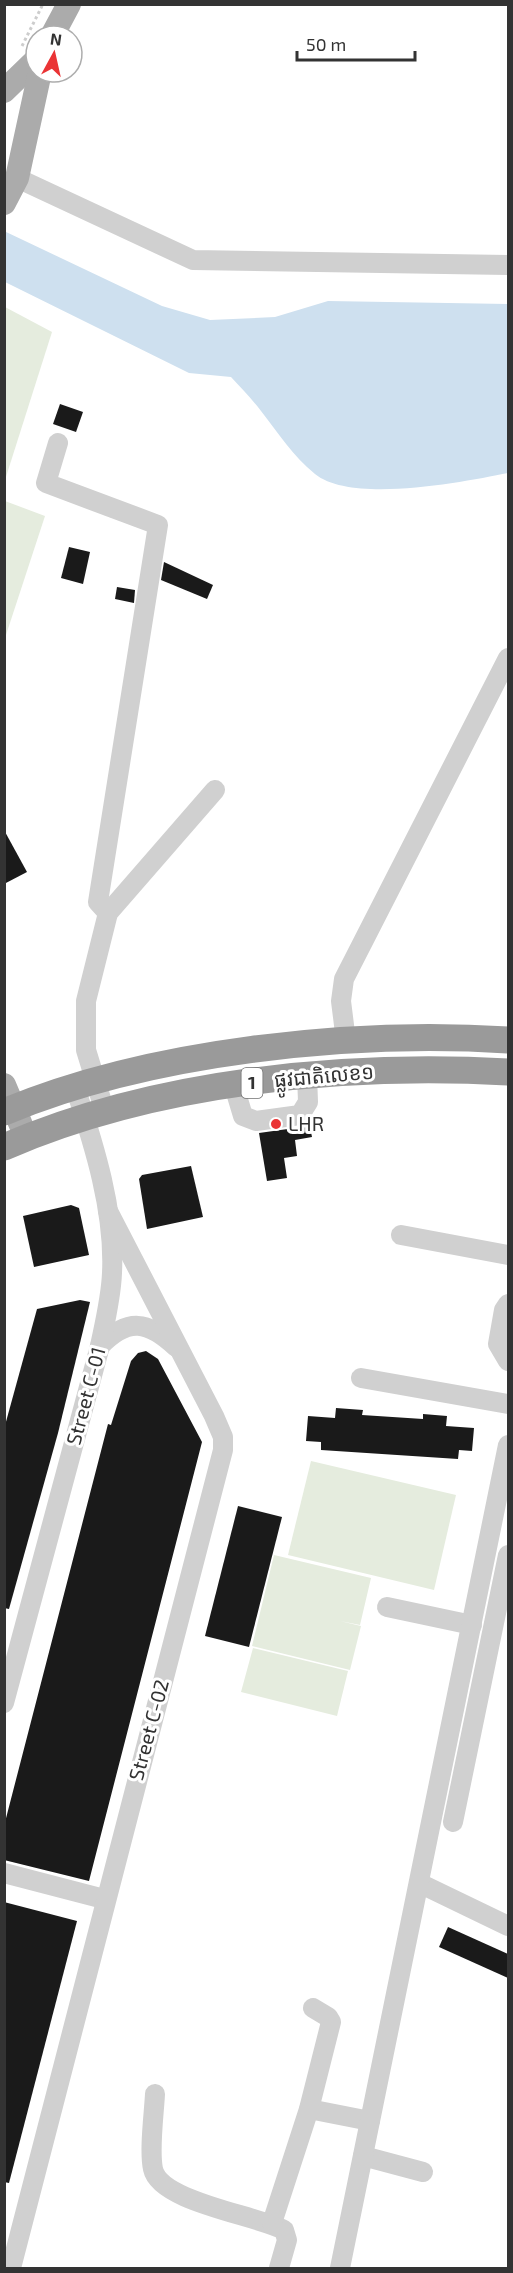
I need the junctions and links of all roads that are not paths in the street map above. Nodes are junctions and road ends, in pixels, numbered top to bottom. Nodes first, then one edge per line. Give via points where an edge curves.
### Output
1 (69, 4) edge
2 (58, 24) edge
3 (24, 59) edge
4 (37, 84) edge
5 (4, 92) edge
6 (10, 192) edge
7 (508, 265) edge
8 (58, 443) dead end
9 (508, 658) edge
10 (215, 790) dead end
11 (108, 913) junction
12 (508, 1040) edge
13 (346, 1041) junction
14 (508, 1072) edge
15 (307, 1075) junction
16 (84, 1084) junction
17 (234, 1086) junction
18 (8, 1102) edge
19 (95, 1115) junction
20 (15, 1142) edge
21 (108, 1211) junction
22 (401, 1235) dead end
23 (508, 1255) edge
24 (508, 1304) edge
25 (100, 1346) junction
26 (182, 1352) junction
27 (508, 1361) edge
28 (361, 1378) dead end
29 (508, 1404) edge
30 (508, 1444) edge
31 (508, 1555) edge
32 (387, 1607) dead end
33 (472, 1625) junction
34 (4, 1703) edge
35 (450, 1732) junction
36 (470, 1737) junction
37 (453, 1822) dead end
38 (4, 1873) edge
39 (419, 1883) junction
40 (105, 1899) junction
41 (508, 1926) edge
42 (313, 2008) dead end
43 (155, 2094) dead end
44 (309, 2109) junction
45 (370, 2121) junction
46 (363, 2157) junction
47 (423, 2172) dead end
48 (272, 2223) junction
49 (11, 2268) edge
50 (279, 2268) edge
51 (340, 2268) edge

1 - 2 main road
3 - 5 main road
4 - 6 main road
6 - 7 street via 193,260
8 - 11 street via 46,483 158,525 98,902
9 - 13 street via 344,979 341,1001
10 - 11 street
11 - 16 street, Street C-01 via 86,1001
12 - 13 highway, ផ្លូវជាតិលេខ១ / 1 via 424,1037
13 - 16 highway, ផ្លូវជាតិលេខ១ / 1 via 230,1054
14 - 15 highway, ផ្លូវជាតិលេខ១ / 1 via 403,1069
15 - 17 highway, ផ្លូវជាតិលេខ១ / 1
15 - 17 street via 308,1102 300,1115 256,1121 243,1116
16 - 18 highway, ផ្លូវជាតិលេខ១ / 1
16 - 19 street, Street C-01
17 - 19 highway, ផ្លូវជាតិលេខ១ / 1
18 - 20 main road
19 - 20 highway, ផ្លូវជាតិលេខ១ / 1
19 - 21 street, Street C-01
21 - 25 street, Street C-01 via 112,1273
21 - 26 street, Street C-02
22 - 23 street
24 - 27 street via 498,1344
25 - 26 street via 114,1331 147,1326
25 - 34 street, Street C-01
26 - 40 street, Street C-02 via 219,1426 223,1450
28 - 29 street
30 - 33 street
31 - 36 street
32 - 33 street
33 - 35 street
35 - 36 street
35 - 39 street
36 - 37 street
38 - 40 street
39 - 41 street
39 - 45 street
40 - 49 street, Street C-02
42 - 44 street via 331,2022
43 - 48 street via 153,2169 162,2187 210,2206
44 - 45 street
44 - 48 street
45 - 46 street
46 - 47 street
46 - 51 street
48 - 50 street via 284,2230 287,2240

